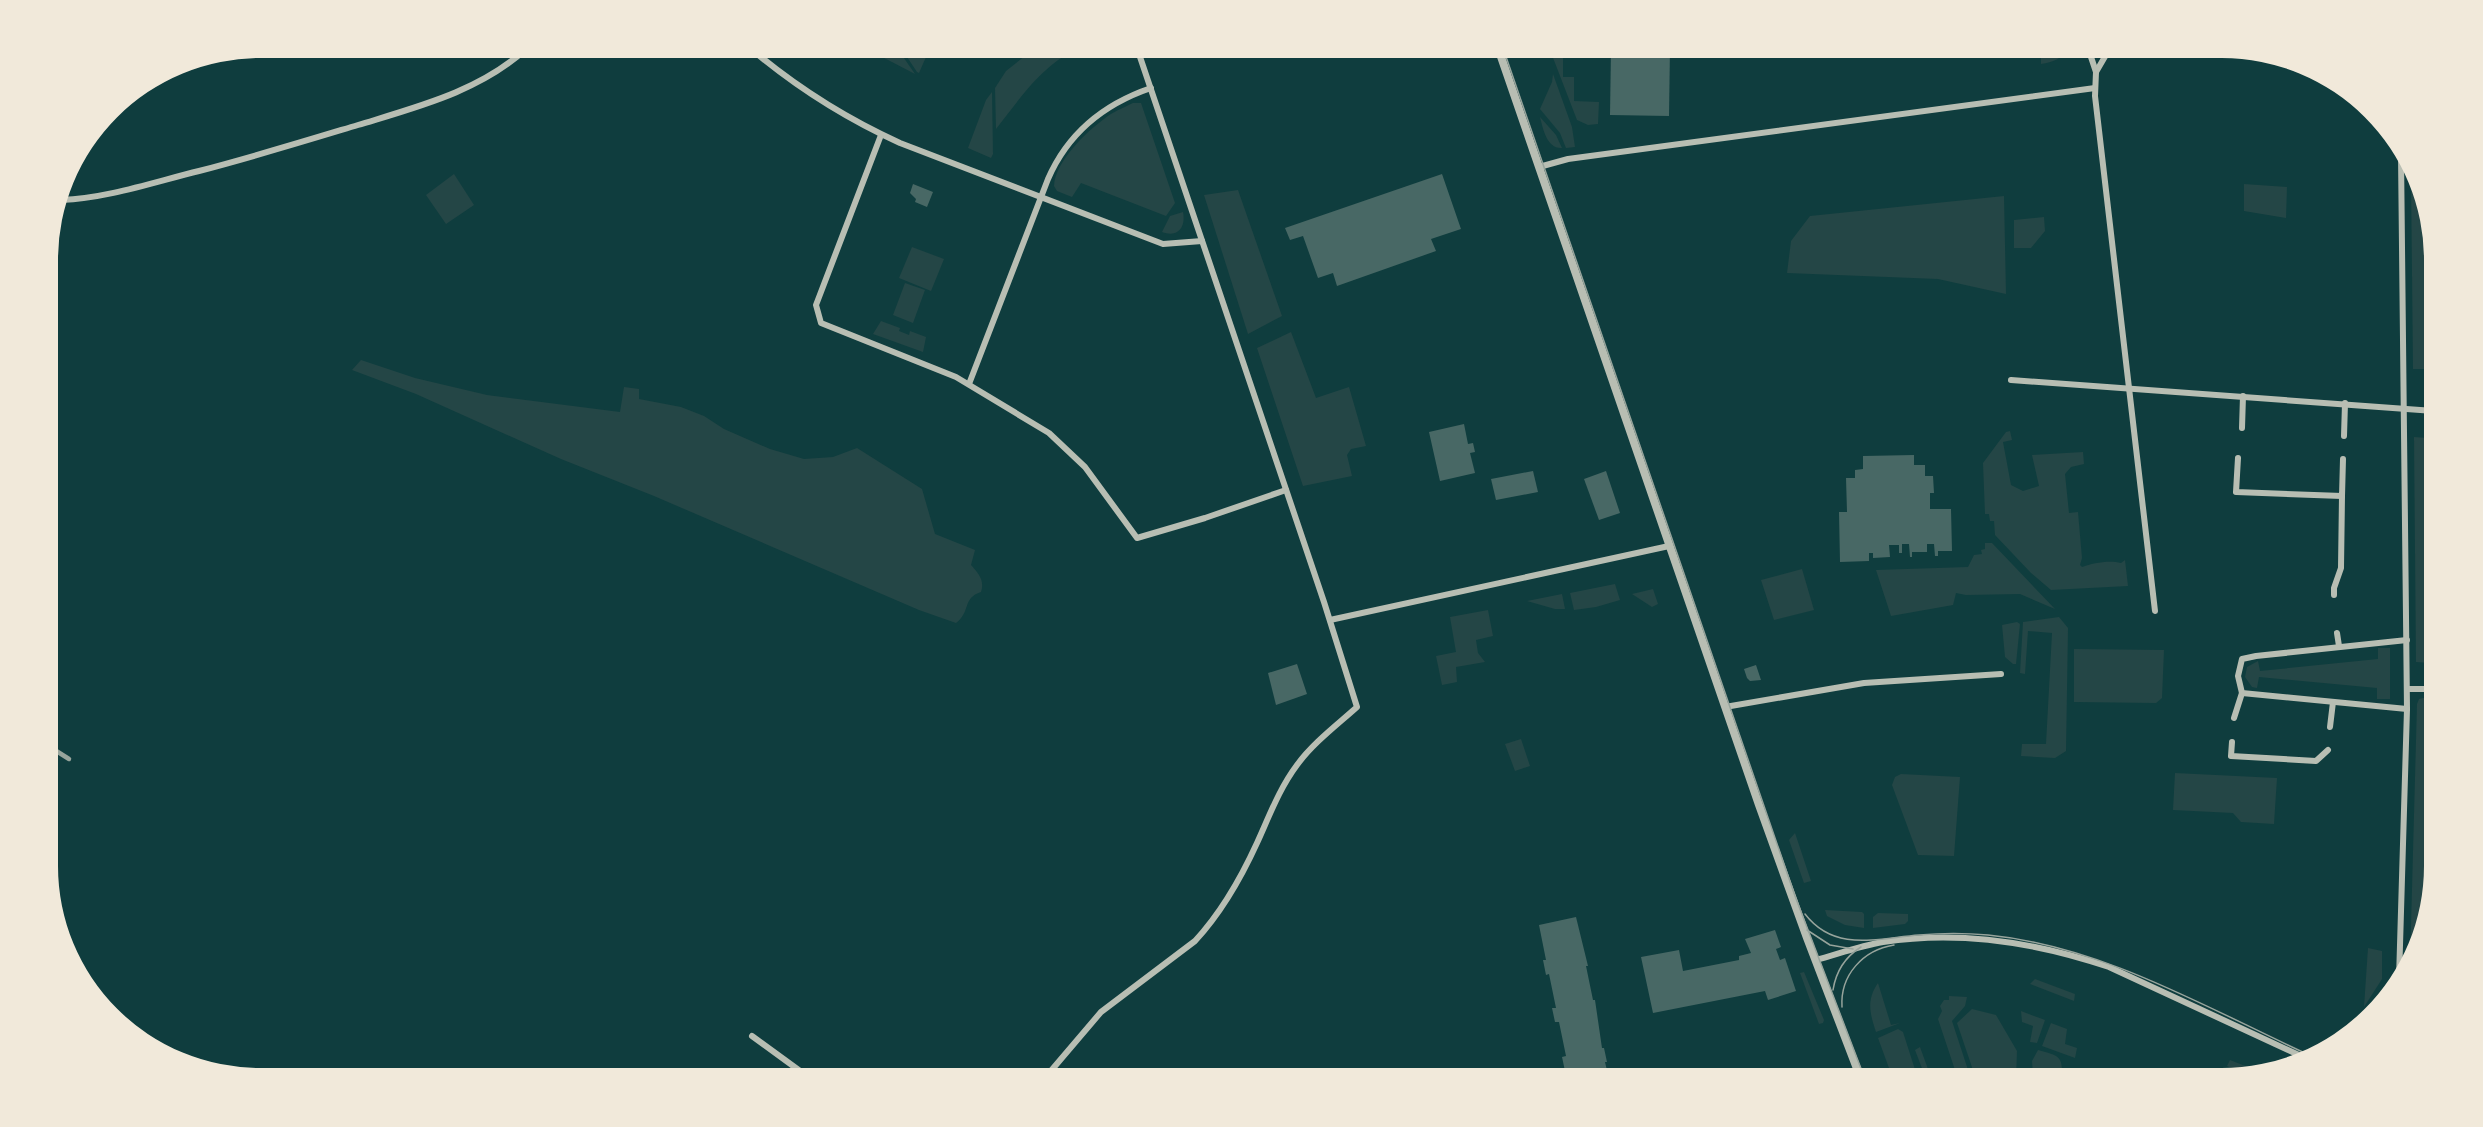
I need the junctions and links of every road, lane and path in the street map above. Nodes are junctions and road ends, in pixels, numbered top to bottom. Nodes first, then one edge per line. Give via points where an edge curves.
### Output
1 (514, 58) edge
2 (763, 58) edge
3 (1140, 58) edge
4 (1501, 58) edge
5 (2091, 58) edge
6 (2104, 58) edge
7 (2096, 72) junction
8 (1151, 88) junction
9 (2095, 88) junction
10 (881, 135) junction
11 (1539, 167) junction
12 (2401, 168) edge
13 (1041, 197) junction
14 (68, 199) edge
15 (1202, 241) junction
16 (2011, 380) dead end
17 (969, 384) junction
18 (2128, 388) junction
19 (2243, 396) junction
20 (2345, 403) junction
21 (2404, 408) junction
22 (2424, 410) edge
23 (2242, 428) dead end
24 (2344, 436) dead end
25 (2238, 458) dead end
26 (2343, 459) dead end
27 (1286, 490) junction
28 (2342, 496) junction
29 (1669, 546) junction
30 (2334, 595) dead end
31 (2155, 611) dead end
32 (1330, 620) junction
33 (2337, 633) dead end
34 (2407, 640) junction
35 (2339, 646) junction
36 (2001, 674) dead end
37 (2407, 689) junction
38 (2424, 689) edge
39 (2242, 693) junction
40 (2333, 702) junction
41 (1725, 707) junction
42 (2407, 709) junction
43 (2234, 718) dead end
44 (2330, 727) dead end
45 (2232, 742) dead end
46 (2328, 750) dead end
47 (2403, 956) edge
48 (1816, 960) junction
49 (752, 1036) dead end
50 (2297, 1054) edge
51 (1857, 1068) edge
52 (797, 1069) edge
53 (1053, 1069) edge

1 - 14 street via 495,73 431,102 297,144 100,197
2 - 10 street via 820,101
3 - 8 street
4 - 11 street
5 - 7 street
6 - 7 street
7 - 9 street
8 - 13 street via 1096,114 1056,161
8 - 15 street
9 - 11 street via 1568,159
9 - 18 street
10 - 13 street
10 - 17 street via 816,305 821,323
11 - 29 street
12 - 21 street
13 - 15 street via 1163,244
13 - 17 street
15 - 27 street
16 - 18 street
17 - 27 street via 1049,433 1067,449 1085,467 1137,538
18 - 19 street
18 - 31 street
19 - 20 street
19 - 23 street
20 - 21 street
20 - 24 street
21 - 22 street
21 - 34 street
25 - 28 street via 2236,492
26 - 28 street
27 - 32 street
28 - 30 street via 2340,568
29 - 32 street
29 - 41 street
32 - 53 street via 1357,707 1297,765 1208,928 1101,1012
33 - 35 street
34 - 35 street
34 - 37 street
35 - 39 street via 2242,659 2238,676
36 - 41 street via 1864,683
37 - 38 street
37 - 42 street
39 - 40 street
39 - 43 street
40 - 42 street
40 - 44 street
41 - 48 street
42 - 47 street
45 - 46 street via 2231,756 2316,761
48 - 50 street via 1881,942 1913,938 1983,938 2036,946 2109,967
48 - 51 street
49 - 52 street

